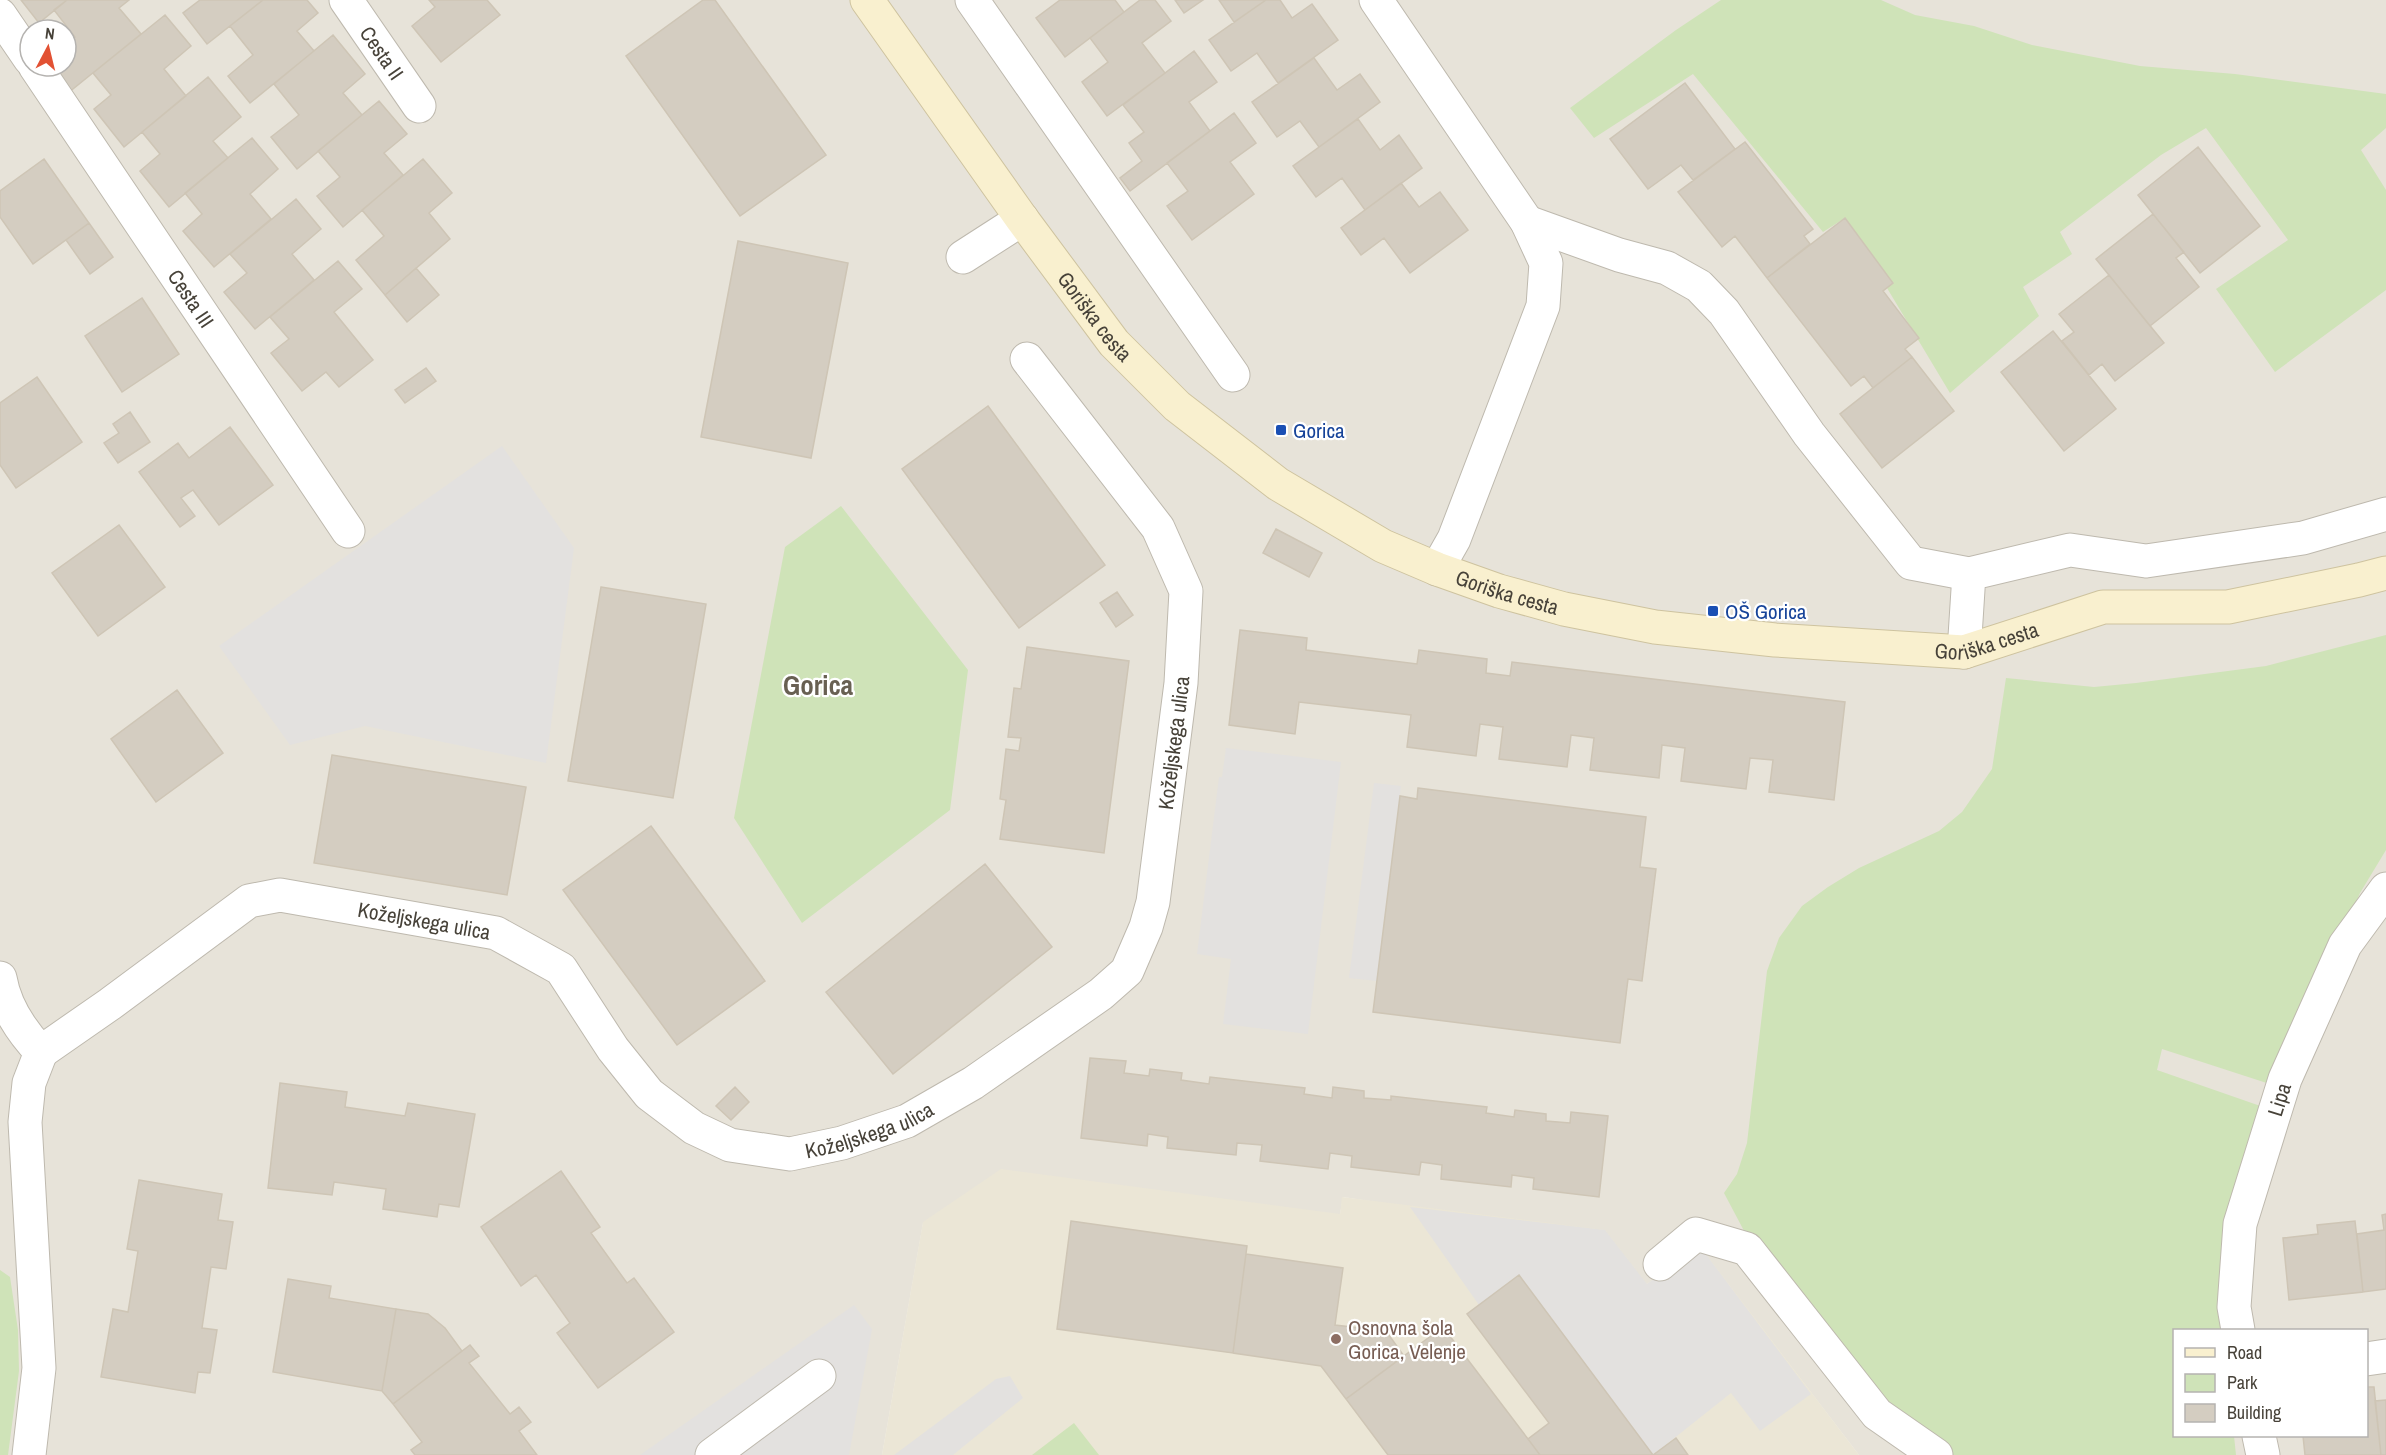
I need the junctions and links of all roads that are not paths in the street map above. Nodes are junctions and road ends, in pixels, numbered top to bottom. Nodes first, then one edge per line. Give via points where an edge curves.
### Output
1 (346, 0) edge
2 (867, 0) edge
3 (972, 0) edge
4 (1376, 0) edge
5 (0, 15) edge
6 (18, 41) edge
7 (43, 78) edge
8 (419, 106) dead end
9 (1022, 219) junction
10 (1527, 222) junction
11 (963, 257) dead end
12 (1027, 359) dead end
13 (1233, 375) dead end
14 (2386, 514) edge
15 (348, 531) dead end
16 (1437, 569) junction
17 (2386, 573) edge
18 (1969, 574) junction
19 (1964, 652) junction
20 (2386, 889) edge
21 (0, 978) edge
22 (41, 1052) junction
23 (1660, 1264) dead end
24 (2238, 1329) edge
25 (2386, 1356) edge
26 (2368, 1359) edge
27 (819, 1376) dead end
28 (29, 1455) edge
29 (712, 1455) edge
30 (1936, 1455) edge

1 - 8 street, Cesta II
2 - 9 street, Goriška cesta
3 - 13 street
4 - 10 street
5 - 6 street
7 - 15 street, Cesta III
9 - 11 street
9 - 16 street, Goriška cesta via 1114,343 1177,406 1278,484 1383,546
10 - 16 street via 1546,263 1543,306 1454,539
10 - 18 street via 1667,268 1699,286 1724,312 1809,434 1911,563
12 - 22 street, Koželjskega ulica via 1158,528 1186,591 1181,682 1153,902 1127,971 1101,994 973,1083 907,1121 842,1143 790,1154 730,1145 694,1128 649,1094 613,1050 561,969 496,933 280,896 249,901
14 - 18 street via 2303,538 2146,561 2070,550
16 - 19 street, Goriška cesta via 1553,606 1655,627 1775,640
17 - 19 street, Goriška cesta via 2228,607 2103,607
18 - 19 street
20 - 24 street, Lipa via 2345,945 2285,1079 2240,1224 2234,1307
21 - 22 street via 2,992 23,1033
22 - 28 street via 29,1083 24,1122 39,1368
23 - 30 street via 1696,1234 1747,1250 1877,1414
25 - 26 street
27 - 29 street

